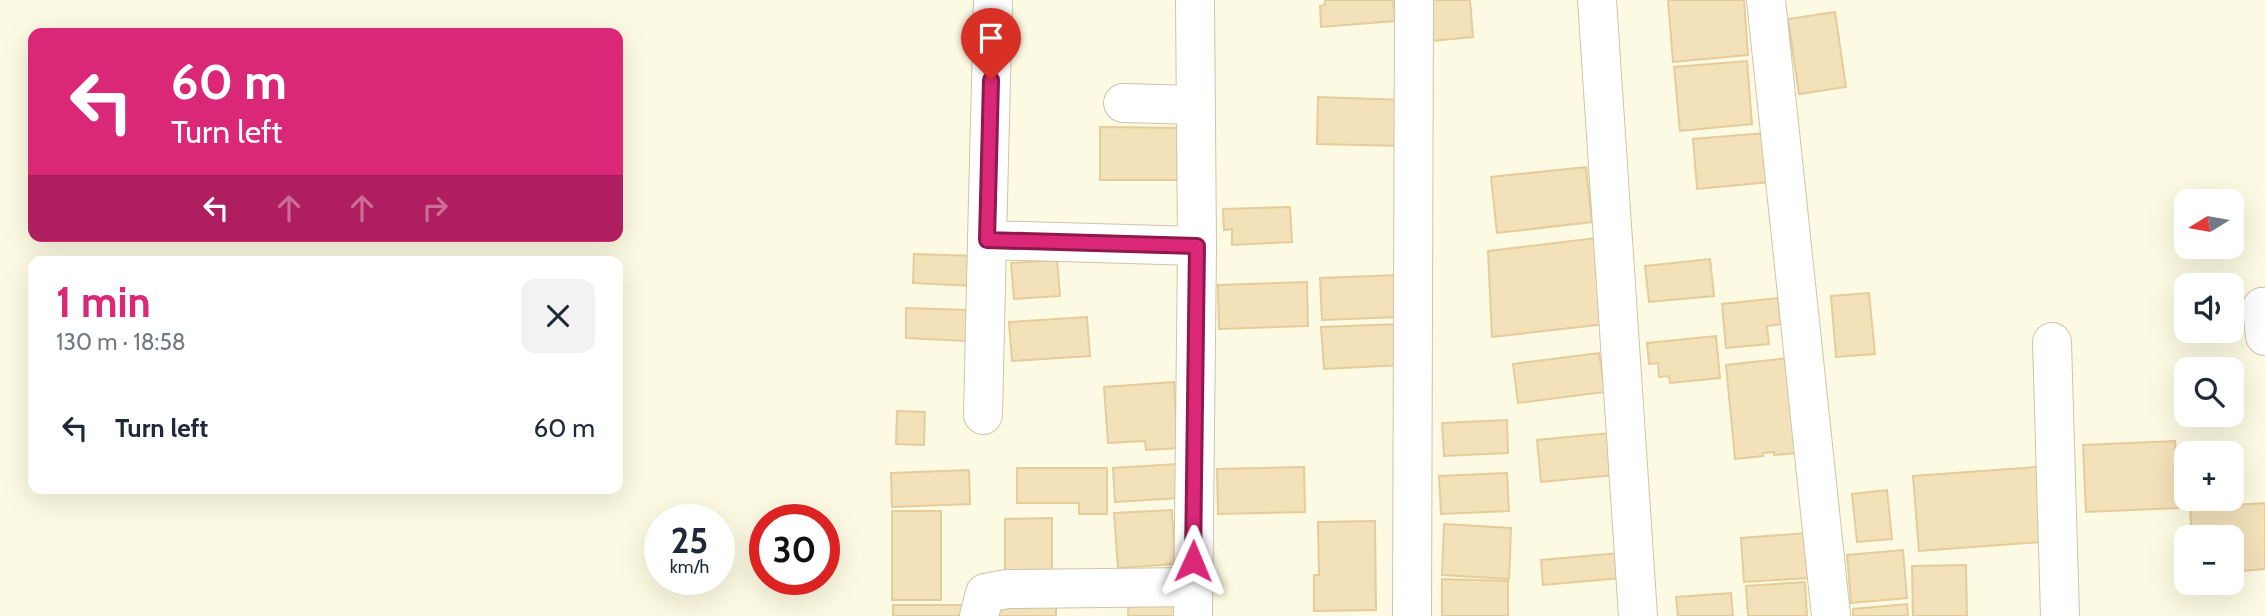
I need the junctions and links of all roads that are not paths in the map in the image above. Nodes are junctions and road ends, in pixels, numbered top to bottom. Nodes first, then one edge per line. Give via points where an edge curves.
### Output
1 (993, 0) edge
2 (1195, 0) edge
3 (1414, 0) edge
4 (1597, 0) edge
5 (1766, 0) edge
6 (1123, 103) dead end
7 (1196, 104) junction
8 (987, 240) junction
9 (1197, 246) junction
10 (2052, 342) dead end
11 (983, 415) dead end
12 (1193, 601) edge
13 (979, 616) edge
14 (1412, 616) edge
15 (1638, 616) edge
16 (1831, 616) edge
17 (2060, 616) edge

1 - 8 street
2 - 7 street
3 - 14 street
4 - 15 street
5 - 16 street
6 - 7 street
7 - 9 street
8 - 9 street
8 - 11 street
9 - 12 street
10 - 17 street
12 - 13 street via 1007,589 985,593

